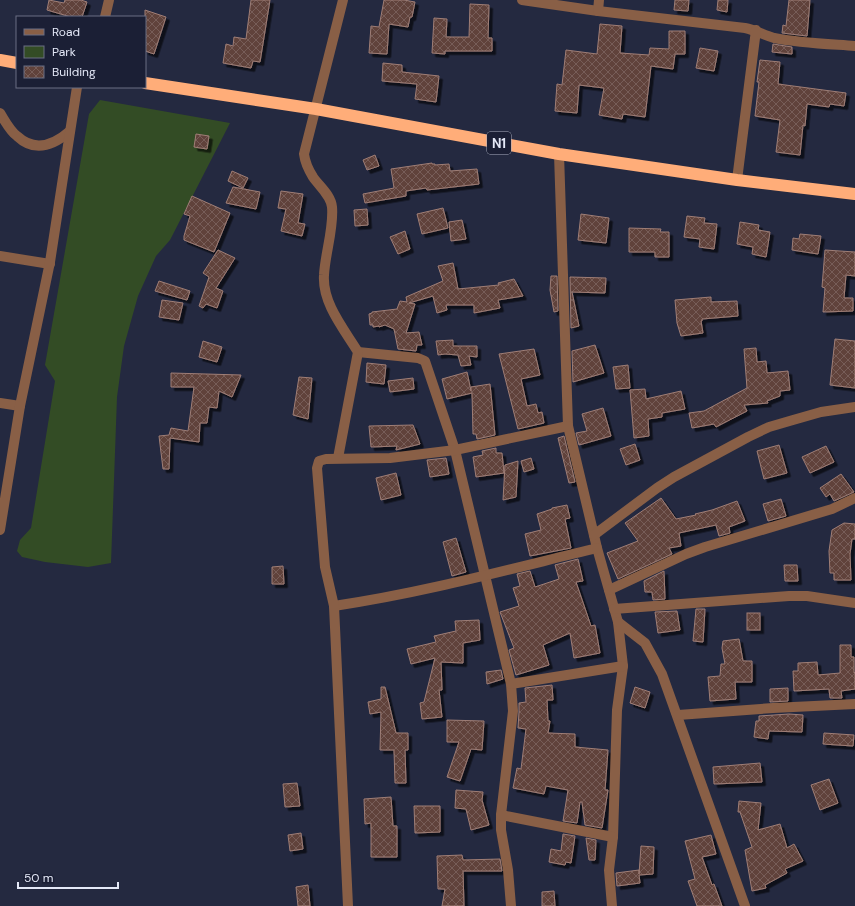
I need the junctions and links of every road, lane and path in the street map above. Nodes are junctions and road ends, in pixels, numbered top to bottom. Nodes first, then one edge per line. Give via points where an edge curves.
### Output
1 (109, 0) edge
2 (343, 0) edge
3 (522, 0) edge
4 (599, 0) edge
5 (598, 11) junction
6 (105, 16) edge
7 (756, 30) junction
8 (855, 46) edge
9 (0, 60) edge
10 (16, 63) edge
11 (146, 83) edge
12 (76, 88) edge
13 (316, 109) junction
14 (0, 113) edge
15 (70, 131) junction
16 (559, 154) junction
17 (737, 180) junction
18 (855, 194) edge
19 (0, 256) edge
20 (50, 264) junction
21 (358, 352) junction
22 (0, 403) edge
23 (20, 406) junction
24 (855, 407) edge
25 (568, 426) junction
26 (455, 450) junction
27 (338, 458) junction
28 (855, 498) edge
29 (0, 530) edge
30 (594, 535) junction
31 (597, 548) junction
32 (485, 576) junction
33 (609, 590) junction
34 (855, 603) edge
35 (334, 606) junction
36 (614, 609) junction
37 (618, 622) junction
38 (623, 666) junction
39 (511, 684) junction
40 (855, 704) edge
41 (678, 715) junction
42 (501, 815) junction
43 (613, 837) junction
44 (348, 906) edge
45 (510, 906) edge
46 (612, 906) edge
47 (745, 906) edge

1 - 6 street
2 - 13 street
3 - 5 street
4 - 5 street
5 - 7 street
7 - 8 street via 773,37
7 - 17 street
9 - 10 highway
11 - 13 highway, N1
12 - 15 street
13 - 16 highway, N1
13 - 21 street via 304,154 305,164 330,199 332,208 324,288 335,314
14 - 15 street via 16,136 34,145 45,146 63,138
15 - 20 street
16 - 17 highway, N1
16 - 25 street
17 - 18 highway, N1
19 - 20 street
20 - 23 street
21 - 26 street via 418,358 425,361
21 - 27 street
22 - 23 street
23 - 29 street
24 - 30 street via 821,412 770,427 748,437 674,477
25 - 26 street
25 - 30 street
26 - 27 street via 390,458
26 - 32 street
27 - 35 street via 319,461 317,468 325,567
28 - 33 street via 832,509 686,554
30 - 31 street
31 - 32 street
31 - 33 street
32 - 35 street via 381,599
32 - 39 street
33 - 36 street
34 - 36 street via 789,596
35 - 44 street
36 - 37 street
37 - 38 street
37 - 41 street via 645,643 662,674
38 - 39 street
38 - 43 street via 617,710
39 - 42 street via 513,711
40 - 41 street
41 - 47 street
42 - 43 street
42 - 45 street
43 - 46 street via 609,870

